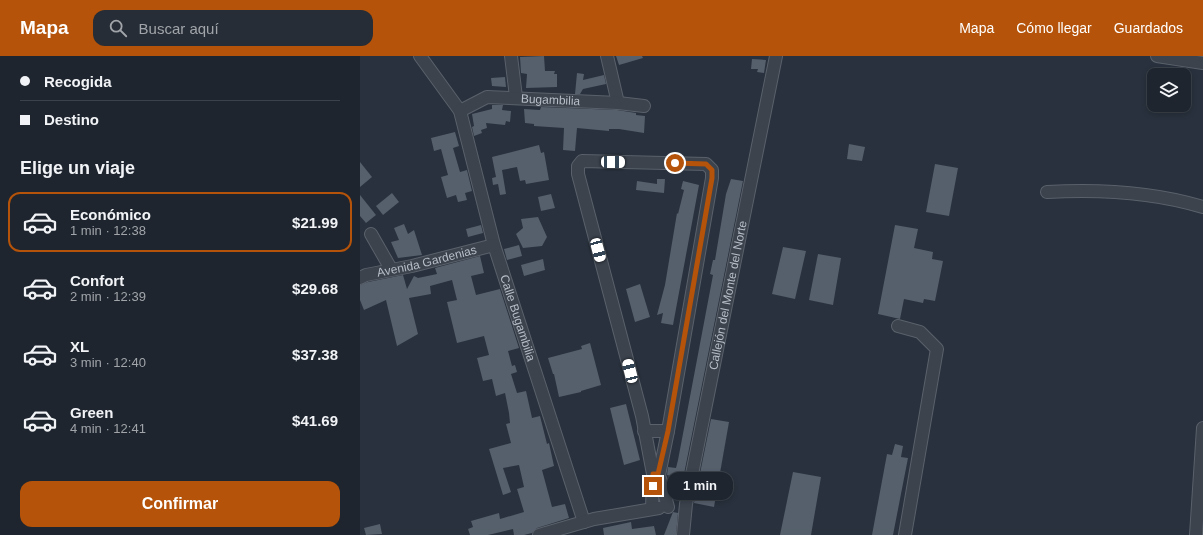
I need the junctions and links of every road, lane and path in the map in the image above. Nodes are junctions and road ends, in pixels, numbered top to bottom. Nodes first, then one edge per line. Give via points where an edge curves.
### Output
1 (420, 56) edge
2 (511, 56) edge
3 (607, 56) edge
4 (776, 56) edge
5 (1157, 56) edge
6 (1203, 63) edge
7 (516, 97) junction
8 (618, 103) junction
9 (644, 106) dead end
10 (460, 111) junction
11 (1047, 192) dead end
12 (1203, 207) edge
13 (371, 234) dead end
14 (494, 245) junction
15 (391, 269) junction
16 (360, 278) edge
17 (898, 326) dead end
18 (1203, 428) edge
19 (644, 431) junction
20 (668, 431) junction
21 (1202, 451) edge
22 (656, 474) junction
23 (686, 504) junction
24 (668, 507) junction
25 (652, 509) junction
26 (584, 522) junction
27 (538, 535) edge
28 (683, 535) edge
29 (905, 535) edge
30 (1196, 535) edge

1 - 10 street
2 - 7 street
3 - 8 street
4 - 23 street, Callejón del Monte del Norte
5 - 6 street
7 - 8 street, Bugambilia
7 - 10 street, Bugambilia via 487,97
8 - 9 street, Bugambilia
10 - 14 street, Calle Bugambilia
11 - 12 street via 1126,192
13 - 15 street
14 - 15 street, Avenida Gardenias
14 - 26 street, Calle Bugambilia
15 - 16 street, Avenida Gardenias
17 - 29 street via 920,332 937,349
18 - 21 street
19 - 20 street
19 - 20 street via 578,174 578,166 582,162 706,164 712,170
19 - 22 street
20 - 22 street
21 - 30 street
22 - 24 street
22 - 25 street
23 - 24 street
23 - 28 street, Callejón del Monte del Norte
24 - 25 street
25 - 26 street
26 - 27 street

